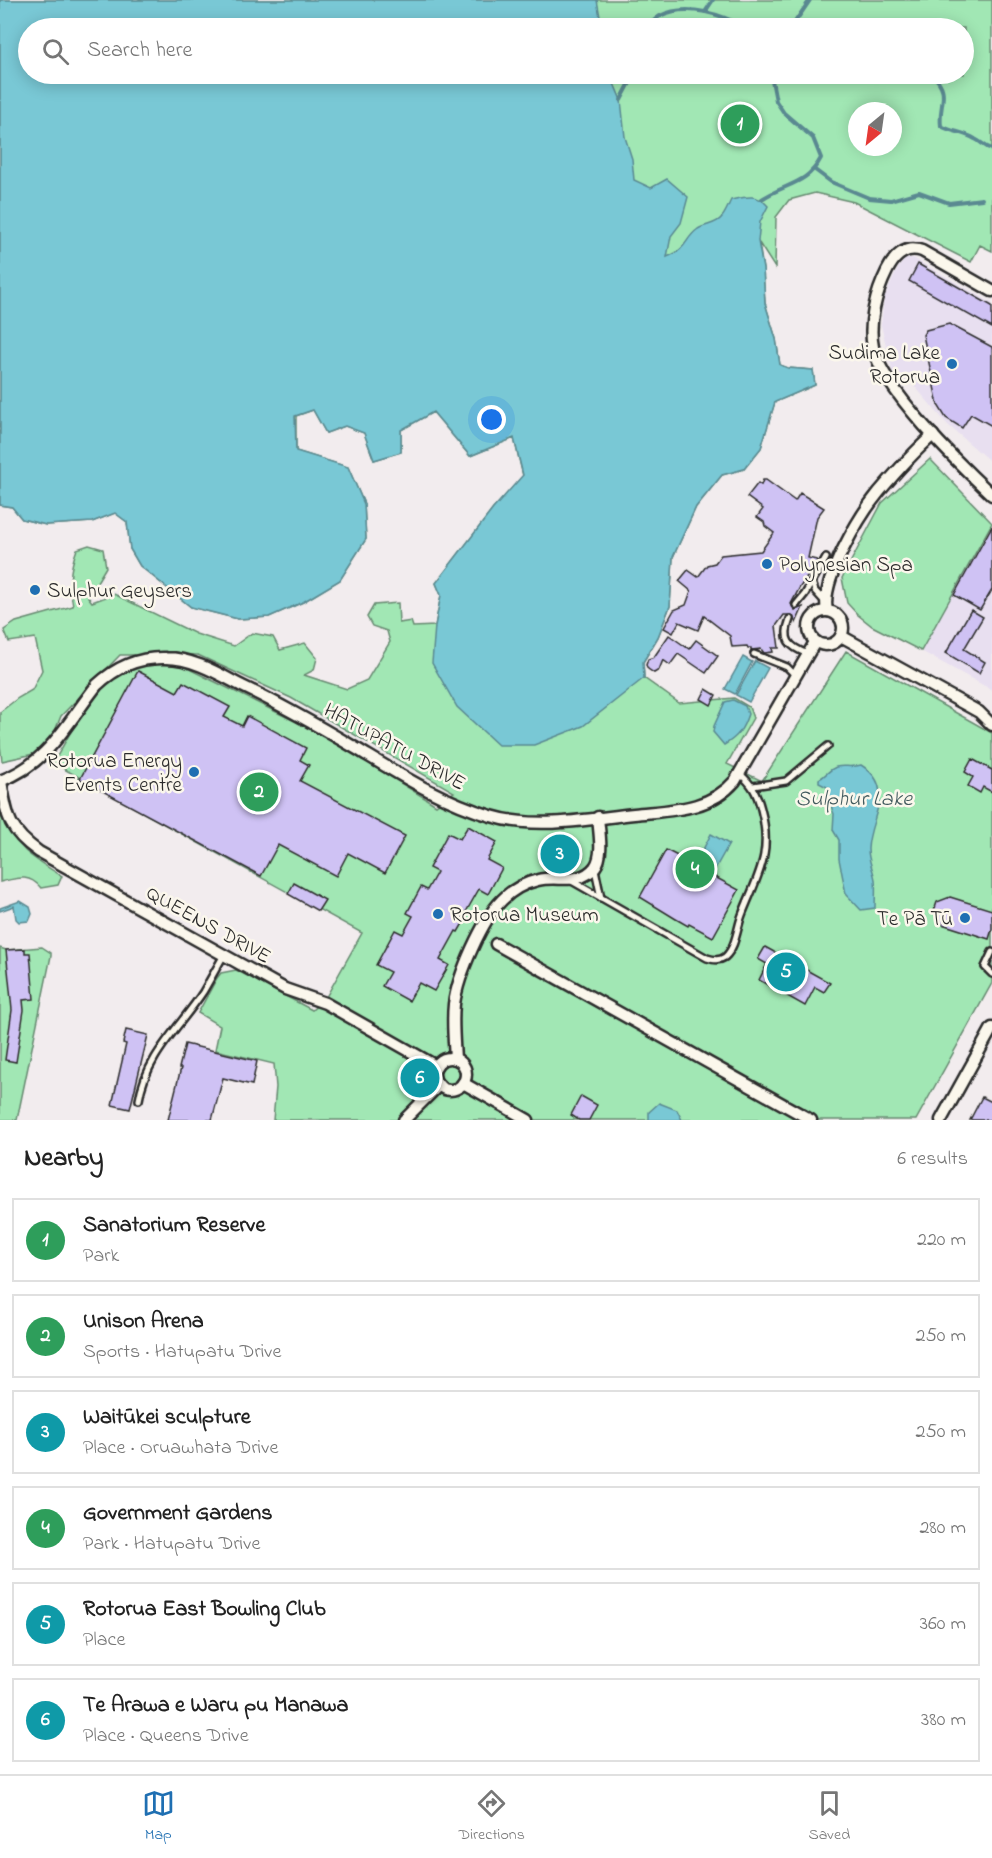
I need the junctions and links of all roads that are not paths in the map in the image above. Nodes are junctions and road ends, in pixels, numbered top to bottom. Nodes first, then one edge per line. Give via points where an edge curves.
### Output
1 (992, 291) edge
2 (933, 435) junction
3 (992, 495) edge
4 (826, 558) dead end
5 (812, 582) junction
6 (805, 594) junction
7 (796, 605) dead end
8 (826, 607) junction
9 (790, 619) dead end
10 (842, 636) junction
11 (815, 642) junction
12 (753, 654) dead end
13 (808, 654) junction
14 (796, 676) junction
15 (979, 712) junction
16 (992, 713) edge
17 (992, 725) edge
18 (828, 746) dead end
19 (740, 774) junction
20 (0, 781) edge
21 (753, 786) junction
22 (598, 818) junction
23 (595, 867) junction
24 (569, 879) junction
25 (601, 898) junction
26 (496, 944) dead end
27 (992, 952) edge
28 (224, 955) junction
29 (992, 974) edge
30 (992, 1028) edge
31 (455, 1059) junction
32 (436, 1066) junction
33 (463, 1083) junction
34 (439, 1085) junction
35 (139, 1100) dead end
36 (404, 1120) edge
37 (528, 1120) edge
38 (811, 1120) edge
39 (941, 1120) edge

1 - 2 street via 922,251 911,249 901,253 889,267 876,304 872,337 878,363 893,388
2 - 3 street
2 - 8 street via 870,505 838,559
4 - 5 lane
5 - 6 lane
5 - 8 lane
6 - 7 lane
6 - 8 lane via 814,594
8 - 10 street via 842,621
8 - 11 street via 810,621 809,632
9 - 13 lane via 786,630 788,642
10 - 11 street via 830,645
10 - 15 street
11 - 13 street, HATUPATU DRIVE
12 - 14 lane via 787,667
13 - 14 street, HATUPATU DRIVE
14 - 19 street, HATUPATU DRIVE
15 - 16 street
15 - 17 street
18 - 21 lane via 786,781
19 - 21 lane
19 - 22 street, HATUPATU DRIVE via 724,792 699,806
20 - 22 street, HATUPATU DRIVE via 38,761 105,677 124,665 167,657 195,664 267,698 455,804 524,823
20 - 28 street, QUEENS DRIVE via 5,809 21,840
21 - 25 lane via 764,820 765,855 759,878 724,957 707,958
22 - 23 street via 600,852
23 - 24 street via 581,877
23 - 25 lane
24 - 25 lane
24 - 31 street via 526,884 502,900 489,918 456,994
26 - 38 street
27 - 29 lane via 985,968
28 - 32 street, QUEENS DRIVE via 285,989 325,1004
28 - 35 lane via 160,1049 145,1077
30 - 39 street
31 - 32 street via 444,1059
31 - 33 street via 465,1069
32 - 34 street via 434,1074
33 - 34 street via 452,1089
33 - 37 street
34 - 36 street

